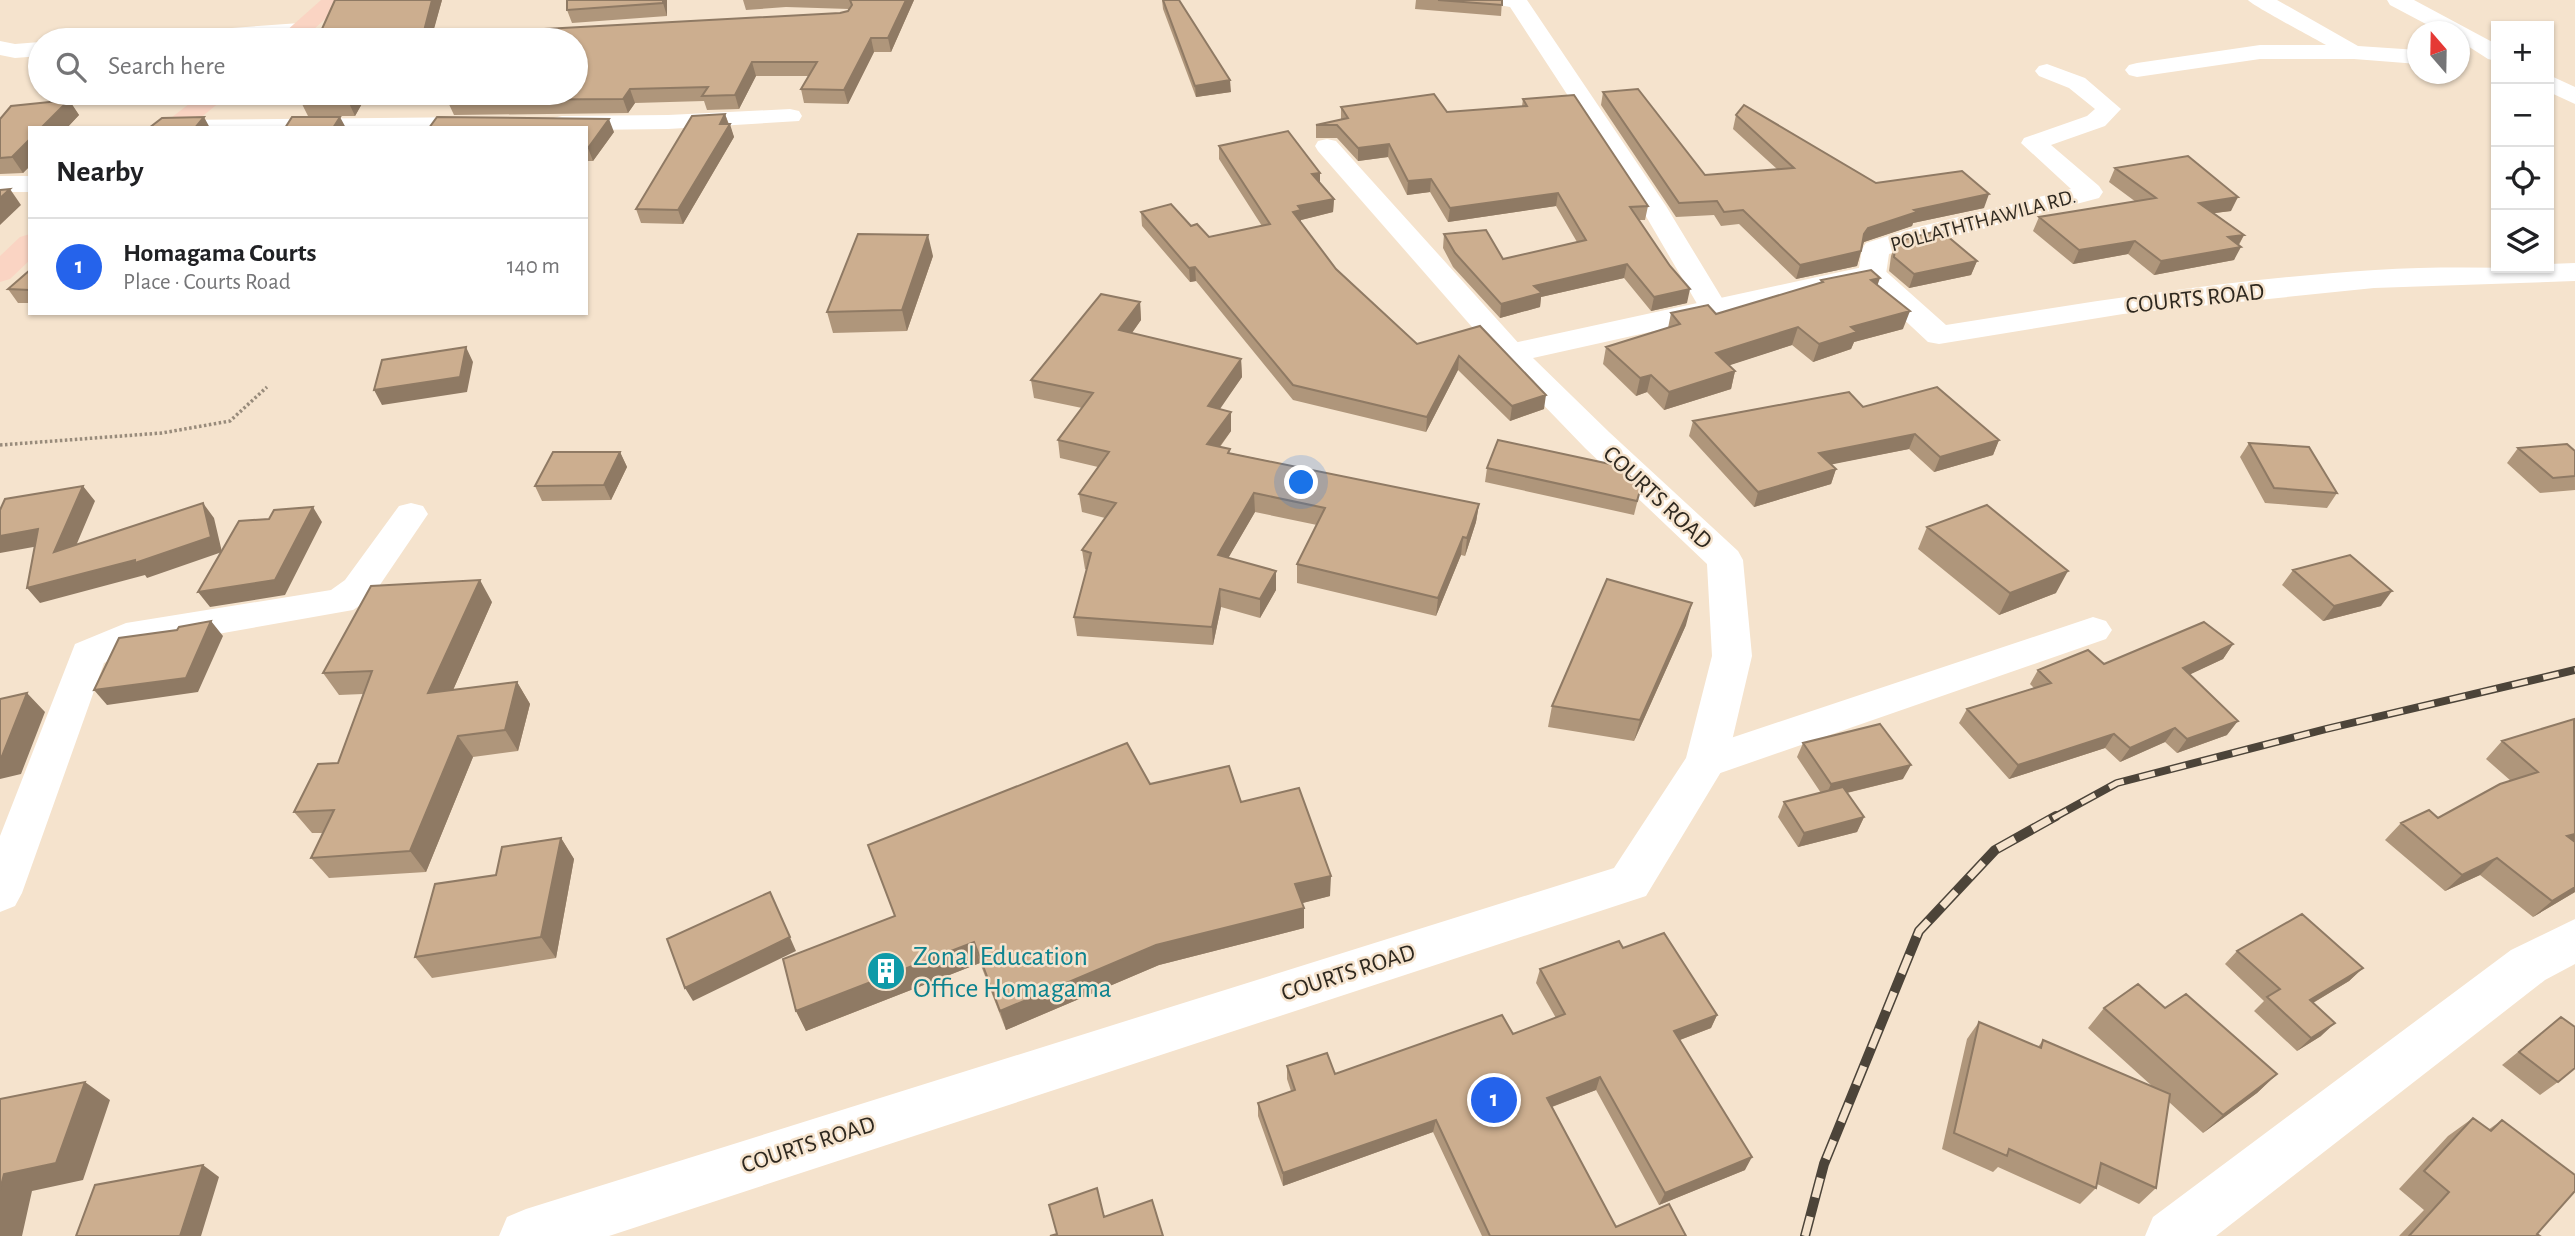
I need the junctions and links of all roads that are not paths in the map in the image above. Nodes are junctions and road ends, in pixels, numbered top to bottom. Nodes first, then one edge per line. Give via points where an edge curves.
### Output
1 (335, 0) edge
2 (1507, 0) edge
3 (2259, 0) edge
4 (2398, 0) edge
5 (2438, 21) edge
6 (302, 28) edge
7 (2470, 38) edge
8 (0, 48) edge
9 (28, 50) edge
10 (2491, 50) edge
11 (2354, 52) junction
12 (2491, 53) edge
13 (2470, 54) edge
14 (2407, 56) edge
15 (28, 66) edge
16 (0, 69) edge
17 (2137, 70) dead end
18 (2047, 71) dead end
19 (2552, 84) edge
20 (2575, 97) edge
21 (202, 105) edge
22 (790, 116) dead end
23 (545, 123) edge
24 (504, 124) edge
25 (173, 126) edge
26 (283, 126) edge
27 (1327, 146) dead end
28 (0, 184) edge
29 (28, 184) edge
30 (28, 245) edge
31 (2575, 272) edge
32 (0, 274) edge
33 (1872, 274) junction
34 (1713, 308) junction
35 (1511, 353) junction
36 (411, 514) dead end
37 (2093, 630) dead end
38 (1706, 762) junction
39 (0, 893) edge
40 (2575, 940) edge
41 (526, 1236) edge
42 (2172, 1236) edge

1 - 6 main road
2 - 34 street via 1517,1 1653,206
3 - 11 street
4 - 5 street
7 - 10 street
8 - 9 street
11 - 14 street
11 - 17 street via 2260,52
12 - 13 street
15 - 16 street
18 - 33 street, POLLATHTHAWILA RD. via 2077,83 2109,109 2095,121 2033,143 2091,192 1876,248
19 - 20 street
21 - 25 main road
22 - 23 street
24 - 26 street
27 - 35 street
28 - 29 street
30 - 32 main road
31 - 33 street, COURTS ROAD via 2374,279 2123,305 1939,335
33 - 34 street
34 - 35 street
35 - 38 street, COURTS ROAD via 1725,560 1732,656
36 - 39 street via 358,589 340,601 126,637 88,654
37 - 38 street
38 - 41 street, COURTS ROAD via 1630,882
40 - 42 street via 2528,965

